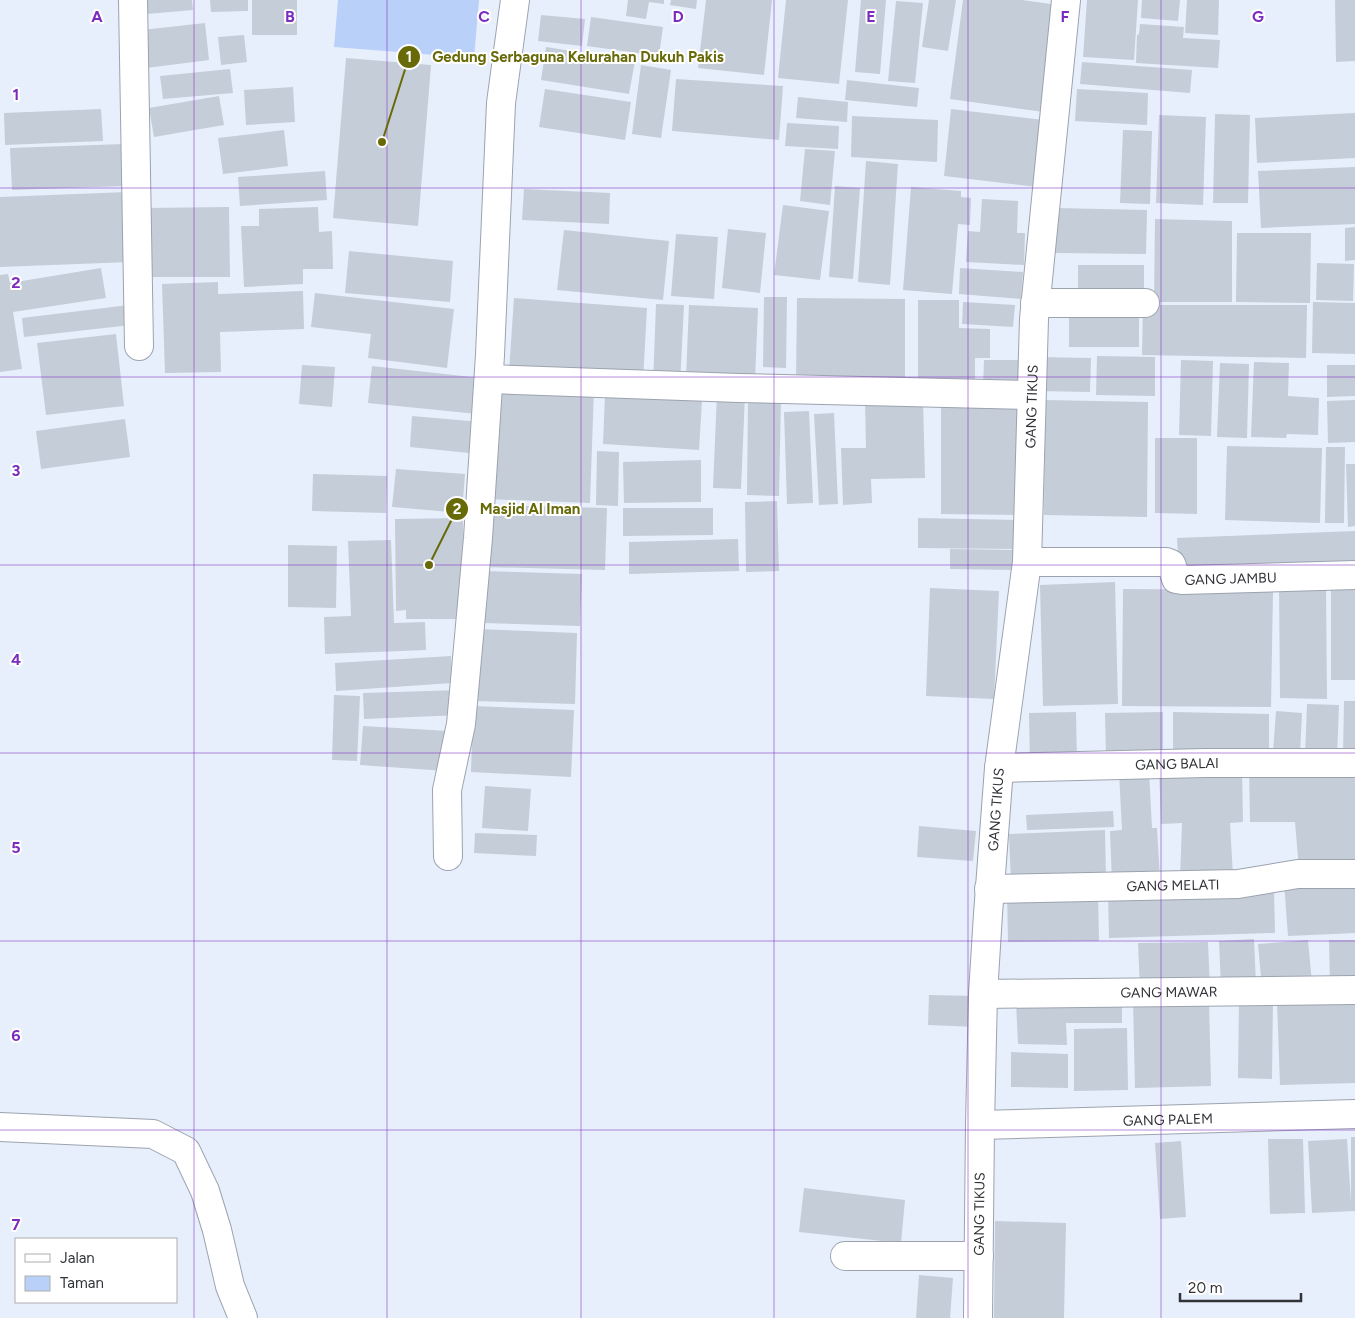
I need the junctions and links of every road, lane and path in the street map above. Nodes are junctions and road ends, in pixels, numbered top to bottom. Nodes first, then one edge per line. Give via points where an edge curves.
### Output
1 (133, 0) edge
2 (515, 0) edge
3 (1066, 0) edge
4 (1145, 303) dead end
5 (1035, 304) junction
6 (139, 346) dead end
7 (489, 379) junction
8 (1031, 394) junction
9 (1027, 562) junction
10 (1355, 575) edge
11 (1355, 763) edge
12 (999, 768) junction
13 (448, 856) dead end
14 (1355, 874) edge
15 (989, 889) junction
16 (1355, 990) edge
17 (983, 994) junction
18 (1355, 1114) edge
19 (980, 1125) junction
20 (0, 1127) edge
21 (845, 1256) dead end
22 (979, 1256) junction
23 (243, 1318) edge
24 (978, 1318) edge

1 - 6 street
2 - 7 street via 501,102
3 - 5 street, GANG TIKUS
4 - 5 street
5 - 8 street, GANG TIKUS
7 - 8 street
7 - 13 street via 461,724 448,790
8 - 9 street, GANG TIKUS
9 - 10 street, GANG JAMBU via 1166,562 1171,564 1176,579 1182,580
9 - 12 street, GANG TIKUS
11 - 12 street, GANG BALAI via 1205,762
12 - 15 street, GANG TIKUS
14 - 15 street, GANG MELATI via 1298,874 1238,884
15 - 17 street, GANG TIKUS
16 - 17 street, GANG MAWAR
17 - 19 street, GANG TIKUS
18 - 19 street, GANG PALEM
19 - 22 street, GANG TIKUS
20 - 23 street via 153,1134 186,1151 205,1191 230,1286
21 - 22 street
22 - 24 street, GANG TIKUS

